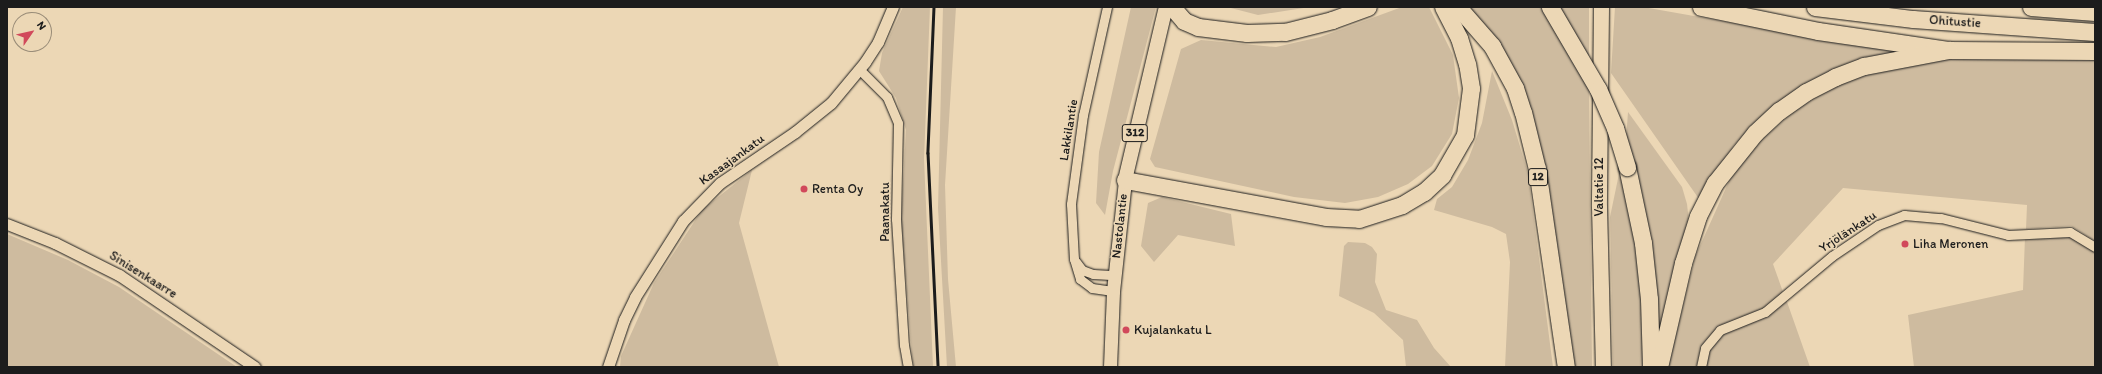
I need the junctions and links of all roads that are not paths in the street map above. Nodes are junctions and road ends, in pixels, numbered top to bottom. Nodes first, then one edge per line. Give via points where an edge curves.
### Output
1 (893, 7) edge
2 (1107, 7) edge
3 (1368, 7) edge
4 (1550, 7) edge
5 (1601, 7) edge
6 (1700, 7) edge
7 (1815, 7) edge
8 (2031, 7) edge
9 (1449, 8) edge
10 (1173, 9) edge
11 (2095, 12) edge
12 (2095, 32) edge
13 (1948, 50) junction
14 (2095, 52) edge
15 (860, 70) junction
16 (1125, 180) junction
17 (7, 224) edge
18 (2095, 247) edge
19 (1074, 259) junction
20 (1115, 275) junction
21 (1113, 291) junction
22 (255, 367) edge
23 (609, 367) edge
24 (908, 367) edge
25 (1110, 367) edge
26 (1566, 367) edge
27 (1603, 367) edge
28 (1651, 367) edge
29 (1659, 367) edge
30 (1701, 367) edge

1 - 15 street, Kasaajankatu via 878,42
2 - 19 street, Lakkilantie via 1083,115 1071,204
3 - 10 highway via 1332,20 1285,32 1246,33 1198,27 1184,21
4 - 28 highway, bridge via 1598,88 1628,168 1644,243
5 - 27 highway, Valtatie 12 via 1599,206
6 - 13 highway via 1818,31
7 - 12 highway, Ohitustie via 1913,19
8 - 11 highway
9 - 16 highway via 1471,88 1465,135 1442,175 1424,192 1402,205 1359,218 1326,217
9 - 26 highway, 12 via 1492,46 1515,88 1523,112 1537,169
10 - 16 main road, Nastolantie / 312 via 1148,87
13 - 14 highway
13 - 29 highway via 1864,66 1835,77 1779,110 1755,132 1715,183 1698,216 1683,263
15 - 23 street, Kasaajankatu via 832,103 720,184 683,221 635,296
15 - 24 street, Paanakatu via 887,96 898,123 896,219 904,344
16 - 20 main road, Nastolantie / 312
17 - 22 street, Sinisenkaarre via 55,243 119,275
18 - 30 street, Yrjölänkatu via 2070,232 2008,235 1941,218 1904,215 1878,225 1832,256 1764,312 1720,330 1705,348
19 - 20 street via 1082,270 1093,274
19 - 21 street, Lakkilantie via 1080,279 1086,285
20 - 21 main road, Nastolantie / 312
21 - 25 main road, Nastolantie / 312

